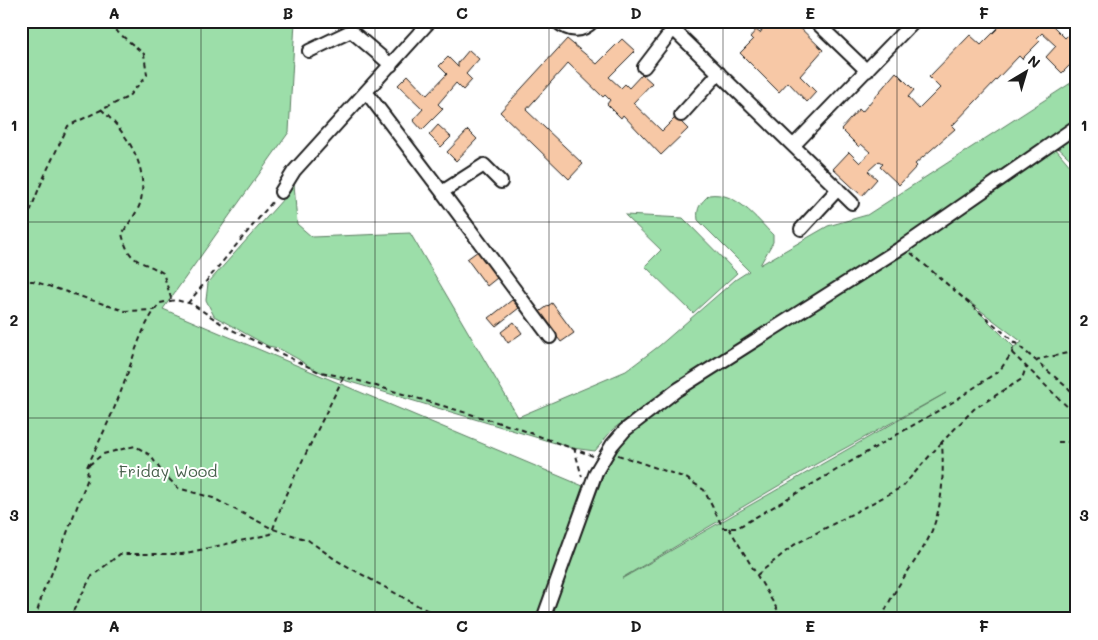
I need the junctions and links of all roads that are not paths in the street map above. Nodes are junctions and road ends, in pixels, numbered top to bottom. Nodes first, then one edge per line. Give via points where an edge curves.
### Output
1 (430, 21) edge
2 (556, 21) edge
3 (593, 21) edge
4 (815, 21) edge
5 (914, 21) edge
6 (669, 25) edge
7 (308, 51) dead end
8 (391, 64) junction
9 (644, 67) dead end
10 (867, 71) junction
11 (719, 73) junction
12 (366, 93) junction
13 (681, 115) dead end
14 (1077, 126) edge
15 (794, 144) junction
16 (501, 182) dead end
17 (838, 189) junction
18 (281, 192) road end
19 (442, 192) junction
20 (852, 202) dead end
21 (801, 229) dead end
22 (550, 337) dead end
23 (543, 619) edge

1 - 8 lane
2 - 3 lane via 575,31
4 - 10 lane
5 - 10 lane
6 - 9 lane
6 - 11 lane
7 - 8 lane via 351,31
8 - 12 lane
10 - 15 lane
11 - 13 lane
11 - 15 lane
12 - 18 lane via 294,171
12 - 19 lane
14 - 23 lane via 904,246 677,390 626,430 612,445 590,489
15 - 17 lane
16 - 19 lane via 484,165
17 - 20 lane
17 - 21 lane
19 - 22 lane

